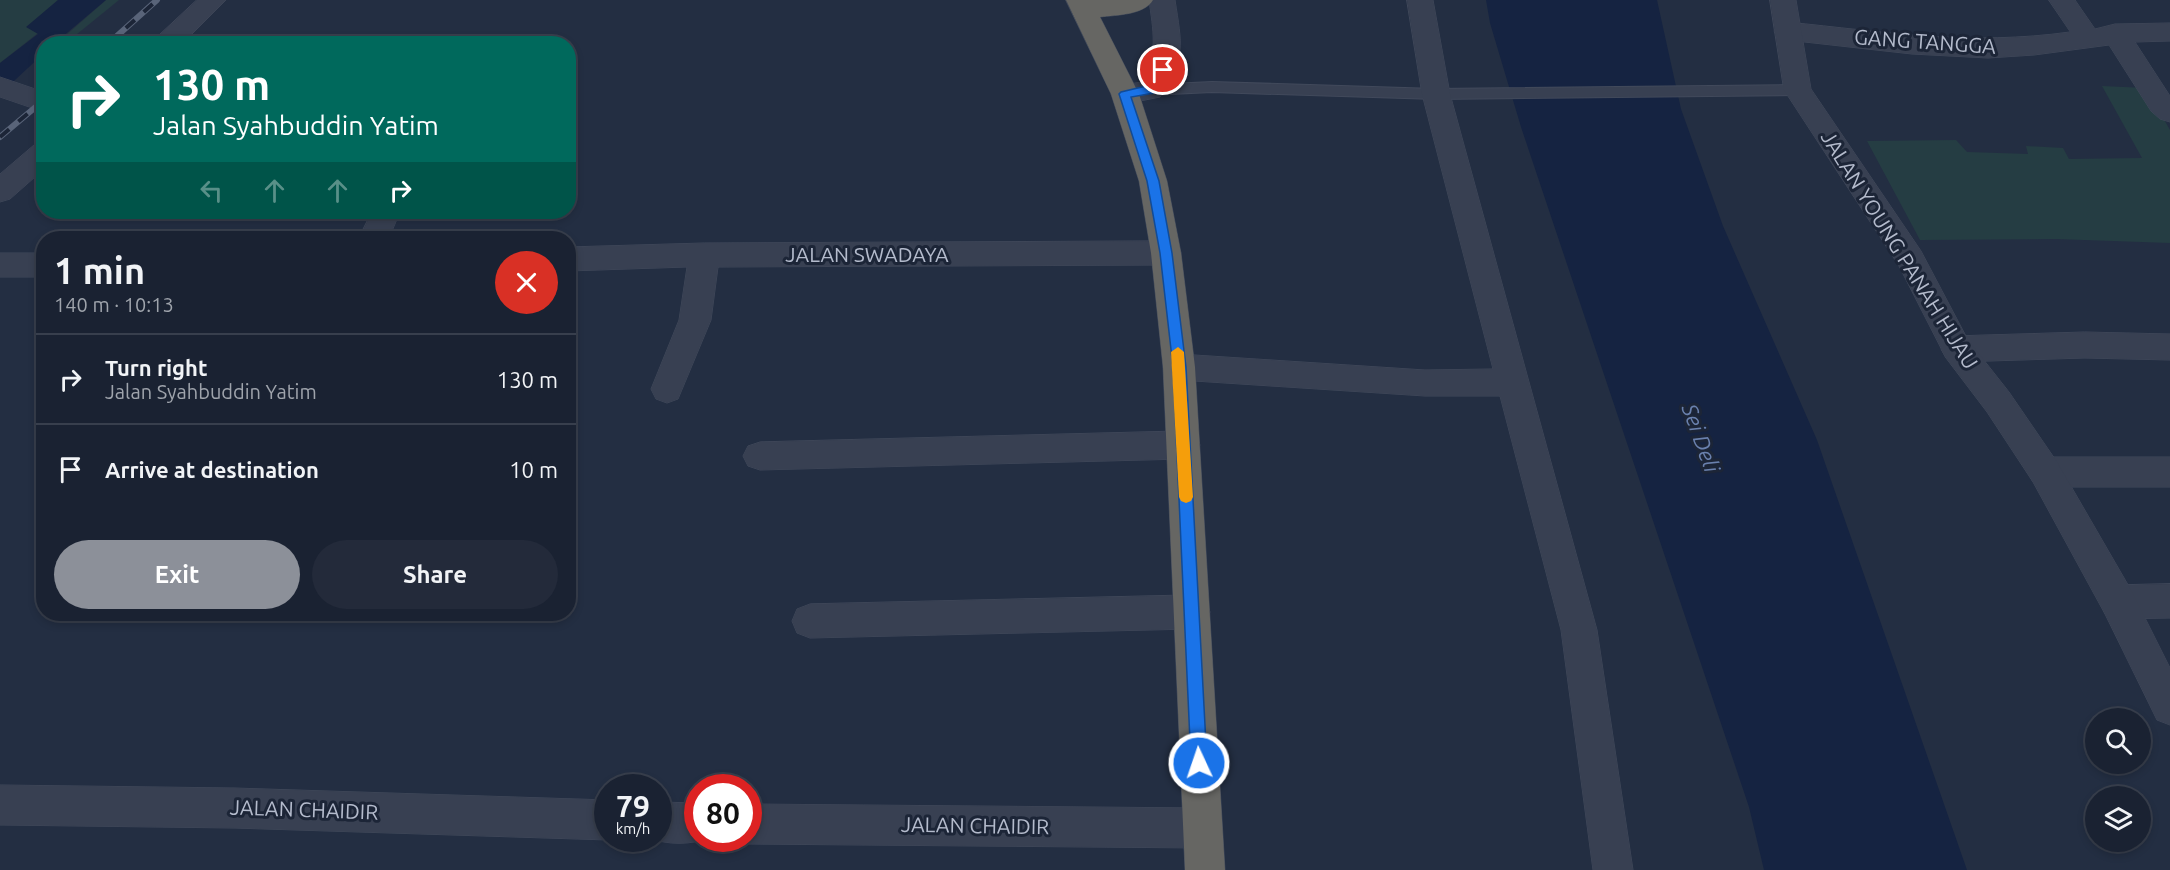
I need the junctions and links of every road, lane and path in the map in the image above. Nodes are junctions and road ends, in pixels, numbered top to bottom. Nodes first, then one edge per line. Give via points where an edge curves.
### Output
1 (213, 0) edge
2 (1140, 0) edge
3 (1162, 0) edge
4 (1420, 0) edge
5 (1783, 0) edge
6 (2062, 0) edge
7 (1082, 5) edge
8 (1787, 31) junction
9 (2170, 32) edge
10 (174, 36) edge
11 (2102, 37) junction
12 (3, 89) edge
13 (1784, 91) junction
14 (1137, 92) junction
15 (1449, 93) junction
16 (36, 99) edge
17 (2170, 112) edge
18 (36, 159) edge
19 (0, 191) edge
20 (1166, 253) junction
21 (704, 255) junction
22 (576, 259) edge
23 (36, 265) edge
24 (0, 266) edge
25 (2170, 346) edge
26 (1957, 349) junction
27 (1179, 367) junction
28 (1512, 382) junction
29 (667, 389) dead end
30 (1183, 445) junction
31 (760, 456) dead end
32 (2044, 472) junction
33 (2170, 472) edge
34 (2170, 601) edge
35 (2118, 602) junction
36 (1192, 612) junction
37 (810, 621) dead end
38 (2170, 707) edge
39 (0, 805) edge
40 (594, 820) edge
41 (762, 824) edge
42 (1202, 828) junction
43 (1205, 870) edge
44 (1613, 870) edge

1 - 10 street
2 - 7 highway via 1126,5
3 - 14 street via 1168,44 1163,70
4 - 15 street
5 - 8 street, JALAN YOUNG PANAH HIJAU
6 - 11 street
7 - 14 highway
8 - 11 street, GANG TANGGA via 1989,49
8 - 13 street, JALAN YOUNG PANAH HIJAU
9 - 11 street, GANG TANGGA
11 - 17 street
12 - 16 street
13 - 15 lane
13 - 26 street, JALAN YOUNG PANAH HIJAU via 1910,260
14 - 15 lane via 1212,87
14 - 20 highway
15 - 28 street
18 - 19 street
20 - 21 street, JALAN SWADAYA
20 - 27 highway
21 - 22 street, JALAN SWADAYA
21 - 29 street via 695,321
23 - 24 street
25 - 26 street
26 - 32 street, JALAN YOUNG PANAH HIJAU
27 - 28 street via 1425,383
27 - 30 highway
28 - 44 street via 1579,630
30 - 31 street
30 - 36 highway
32 - 33 street
32 - 35 street, JALAN YOUNG PANAH HIJAU
34 - 35 street
35 - 38 street, JALAN YOUNG PANAH HIJAU
36 - 37 street
36 - 42 highway
39 - 40 street, JALAN CHAIDIR
41 - 42 street, JALAN CHAIDIR
42 - 43 highway

